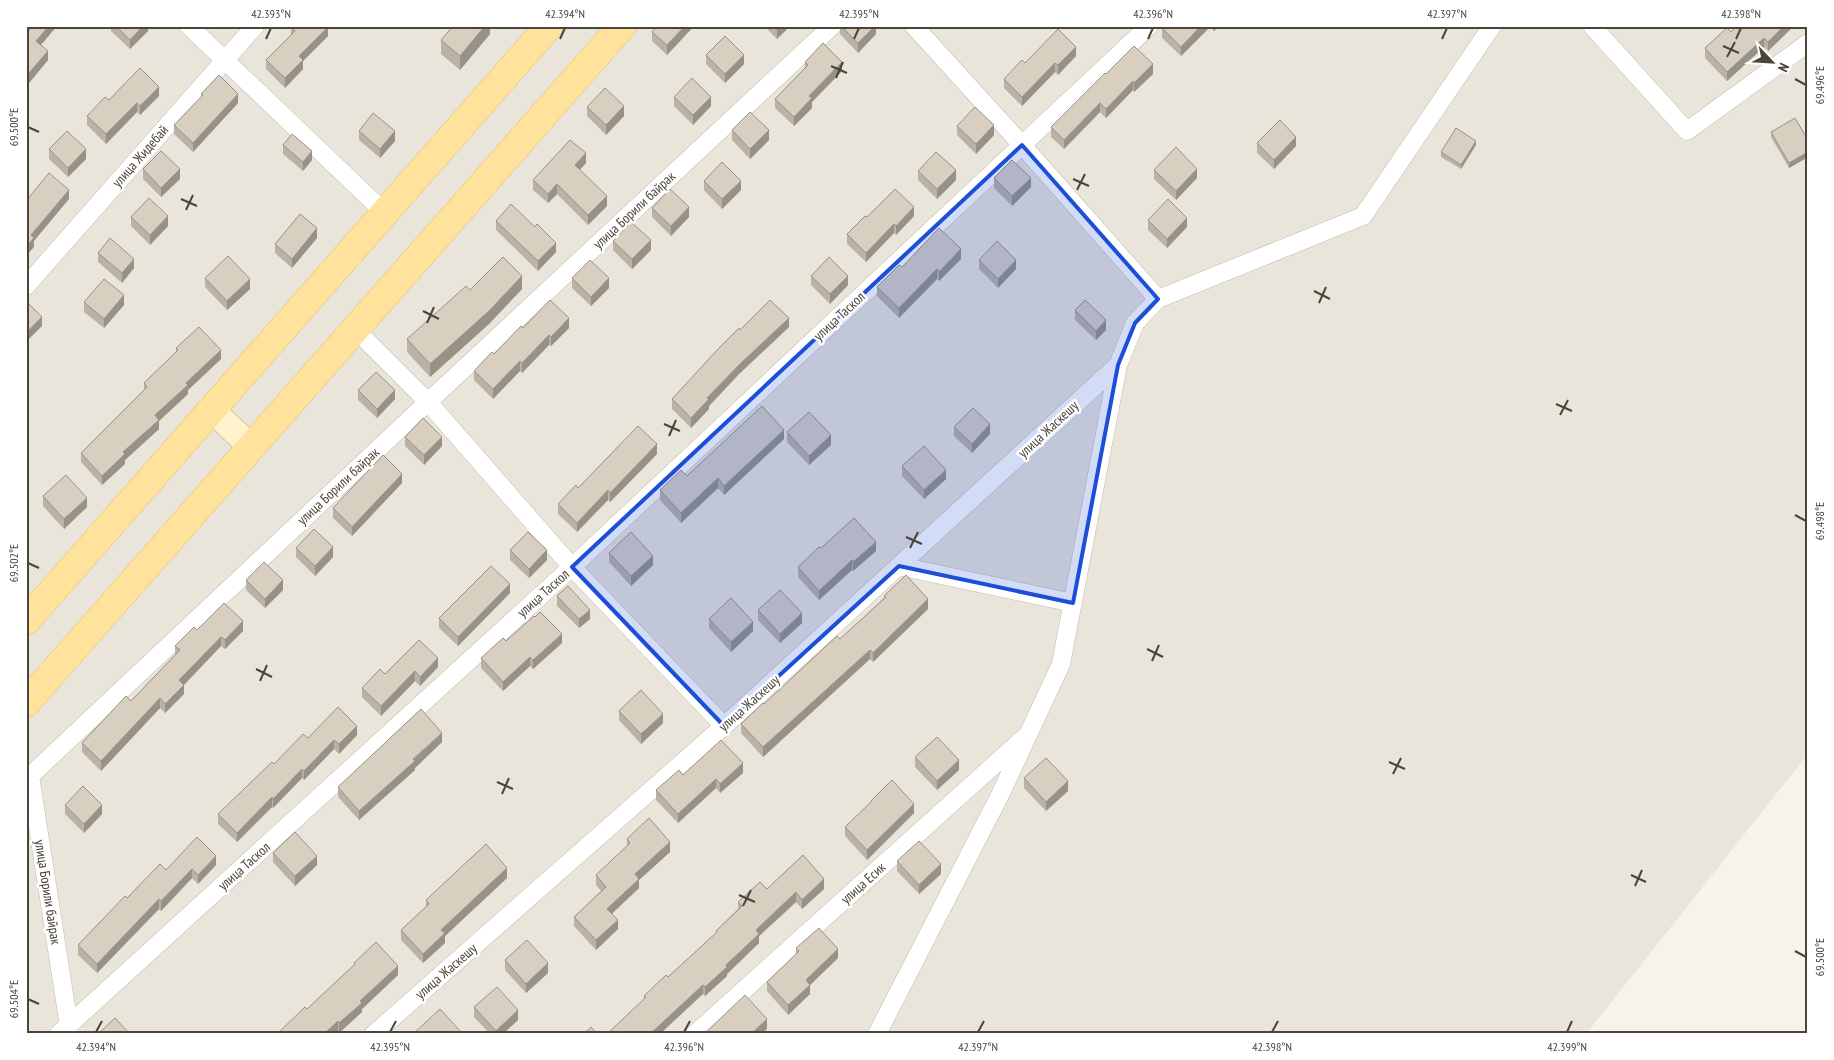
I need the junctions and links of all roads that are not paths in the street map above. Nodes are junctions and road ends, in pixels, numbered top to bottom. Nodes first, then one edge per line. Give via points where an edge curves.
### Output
1 (189, 26) edge
2 (255, 26) edge
3 (549, 26) edge
4 (622, 26) edge
5 (832, 26) edge
6 (914, 26) edge
7 (1149, 26) edge
8 (1492, 26) edge
9 (1592, 26) edge
10 (1808, 43) edge
11 (224, 60) junction
12 (1022, 145) junction
13 (385, 213) junction
14 (26, 286) edge
15 (1158, 299) junction
16 (355, 329) junction
17 (1118, 365) junction
18 (428, 402) junction
19 (212, 410) junction
20 (251, 447) junction
21 (899, 566) junction
22 (572, 567) junction
23 (1073, 603) junction
24 (26, 621) edge
25 (26, 703) edge
26 (724, 726) junction
27 (1030, 732) junction
28 (64, 1030) edge
29 (374, 1034) edge
30 (696, 1034) edge
31 (877, 1034) edge

1 - 11 street
2 - 11 street, улица Жидебай
3 - 13 main road
4 - 16 main road
5 - 18 street, улица Борили байрак
6 - 12 street
7 - 12 street, улица Таскол
8 - 15 street via 1363,216
9 - 10 street via 1687,132
11 - 13 street
11 - 14 street, улица Жидебай
12 - 15 street
12 - 22 street, улица Таскол
13 - 19 main road
15 - 17 street via 1135,323
16 - 18 street
16 - 20 main road
17 - 21 street, улица Жаскешу
17 - 23 street
18 - 22 street
18 - 28 street, улица Борили байрак via 30,776
19 - 20 main road
19 - 24 main road
20 - 25 main road
21 - 23 street
21 - 26 street, улица Жаскешу
22 - 26 street
22 - 28 street, улица Таскол
23 - 27 street via 1061,664
26 - 29 street, улица Жаскешу
27 - 30 street, улица Есик
27 - 31 street

